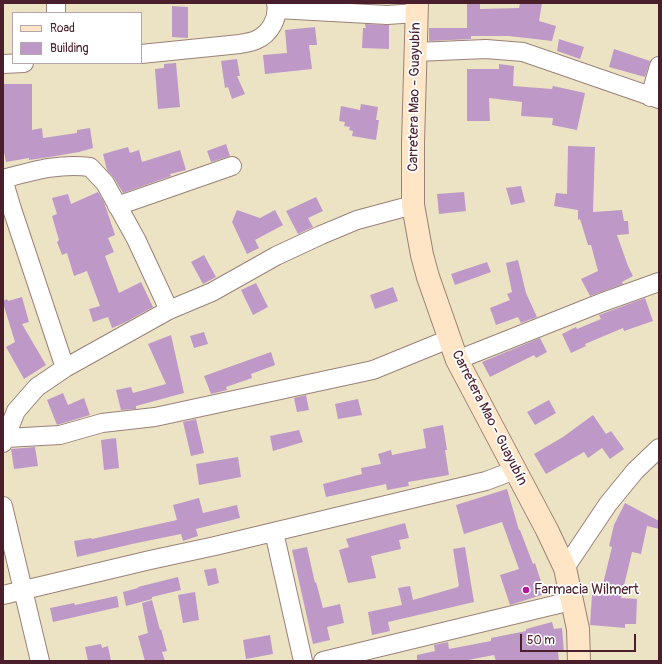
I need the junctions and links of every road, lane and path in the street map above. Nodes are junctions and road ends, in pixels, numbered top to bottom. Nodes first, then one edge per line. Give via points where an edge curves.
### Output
1 (277, 6) edge
2 (417, 8) edge
3 (416, 52) junction
4 (142, 54) edge
5 (659, 66) edge
6 (654, 98) edge
7 (232, 166) dead end
8 (3, 179) edge
9 (413, 205) junction
10 (117, 206) junction
11 (659, 282) edge
12 (169, 310) junction
13 (449, 340) junction
14 (457, 360) junction
15 (65, 368) junction
16 (4, 438) edge
17 (659, 448) edge
18 (516, 470) junction
19 (3, 506) edge
20 (274, 532) junction
21 (565, 568) junction
22 (22, 590) junction
23 (3, 595) edge
24 (571, 601) junction
25 (40, 661) edge
26 (304, 661) edge
27 (323, 661) edge
28 (580, 661) edge

1 - 2 street via 387,15
1 - 4 street via 274,22 267,33 256,40 240,44
2 - 3 main road, Carretera Mao - Guayubín
3 - 6 street via 523,52
3 - 9 main road, Carretera Mao - Guayubín via 412,143
5 - 6 street
7 - 10 street
8 - 10 street via 49,167 90,167 105,183
8 - 15 street
9 - 12 street via 357,220 320,235 212,292
9 - 13 main road, Carretera Mao - Guayubín via 422,255
10 - 12 street via 136,239
11 - 14 street
12 - 15 street
13 - 14 main road, Carretera Mao - Guayubín
13 - 16 street via 373,370 155,417 102,423 60,435
14 - 18 main road, Carretera Mao - Guayubín
15 - 16 street via 38,387 16,411
17 - 21 street via 635,471 608,504
18 - 20 street via 486,481
18 - 21 main road, Carretera Mao - Guayubín
19 - 22 street
20 - 22 street
20 - 26 street
21 - 24 main road, Carretera Mao - Guayubín
22 - 23 street
22 - 25 street
24 - 27 street
24 - 28 main road, Carretera Mao - Guayubín via 578,629

